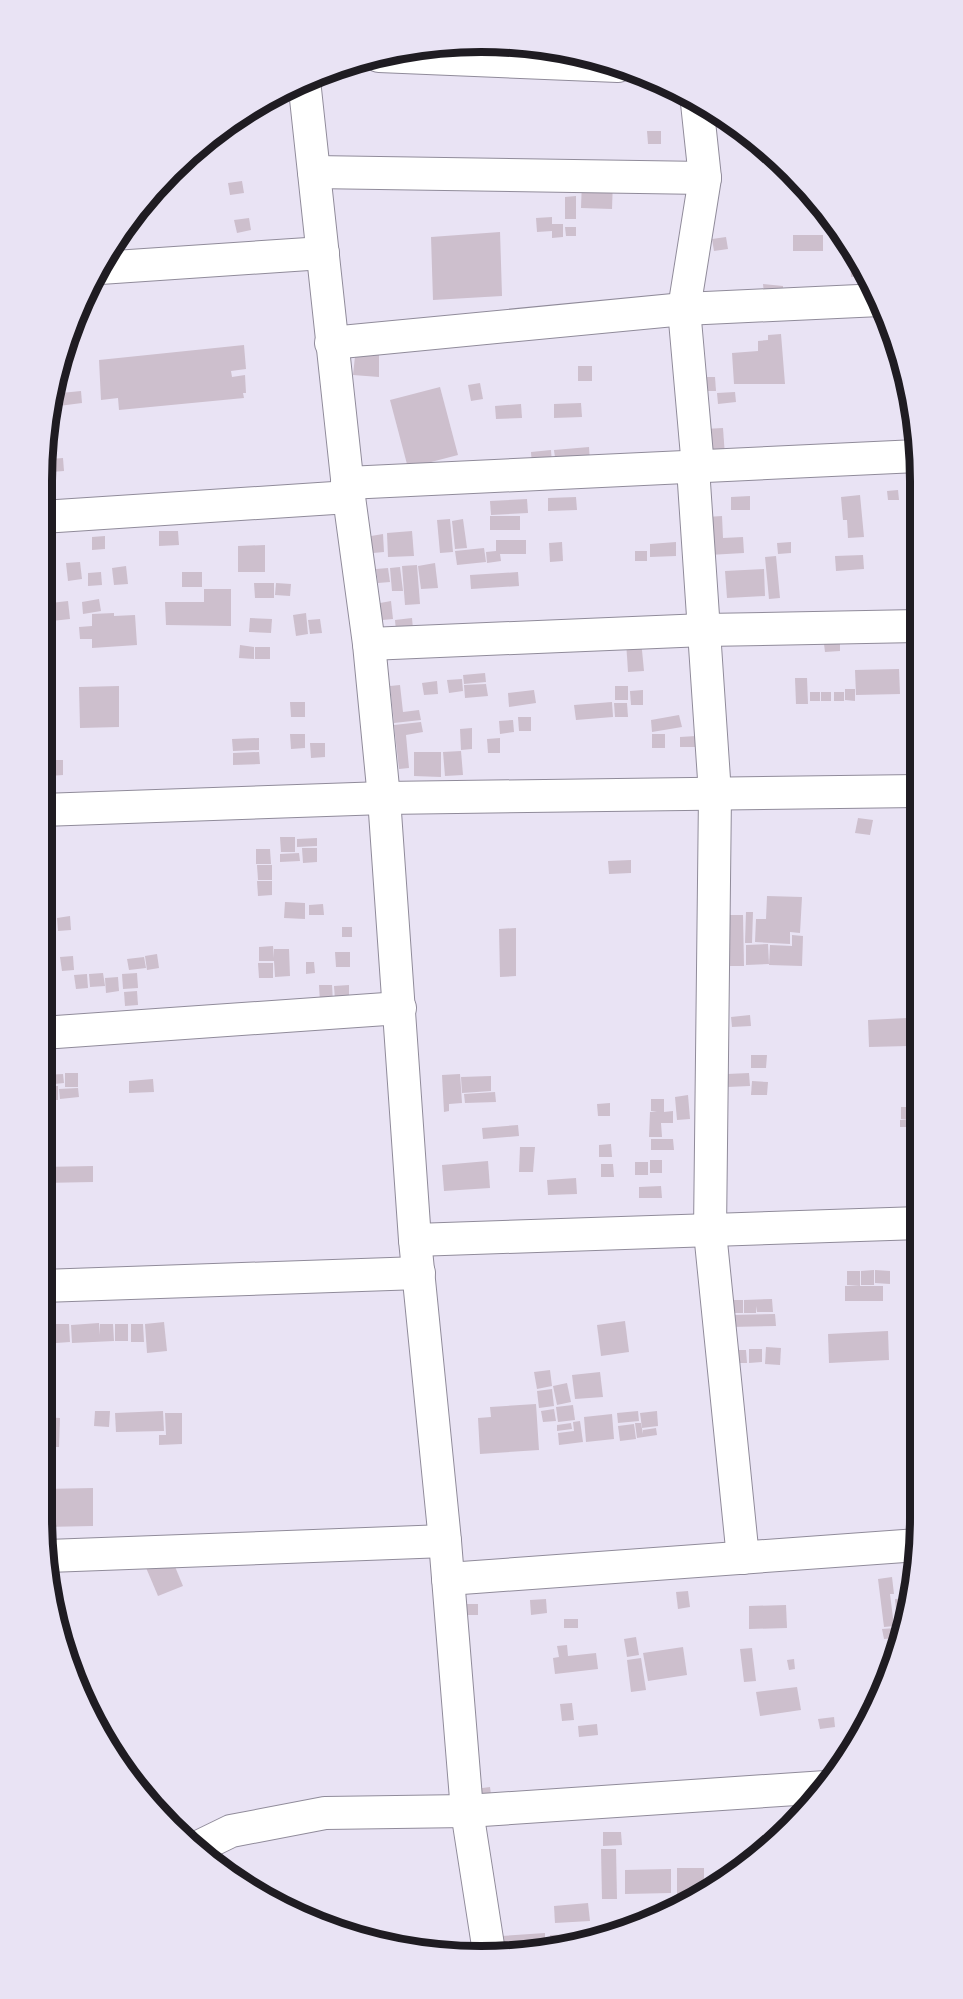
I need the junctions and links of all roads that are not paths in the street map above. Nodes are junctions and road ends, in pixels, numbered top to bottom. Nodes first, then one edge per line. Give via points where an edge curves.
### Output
1 (417, 58) edge
2 (581, 64) edge
3 (305, 91) edge
4 (698, 111) edge
5 (314, 172) junction
6 (705, 178) junction
7 (323, 253) junction
8 (110, 267) edge
9 (870, 300) edge
10 (684, 309) junction
11 (331, 343) junction
12 (910, 456) edge
13 (695, 467) junction
14 (348, 490) junction
15 (52, 516) edge
16 (910, 626) edge
17 (704, 630) junction
18 (369, 644) junction
19 (910, 791) edge
20 (715, 794) junction
21 (384, 798) junction
22 (52, 810) edge
23 (400, 1008) junction
24 (52, 1032) edge
25 (910, 1223) edge
26 (710, 1232) junction
27 (416, 1240) junction
28 (419, 1273) junction
29 (52, 1286) edge
30 (446, 1541) junction
31 (910, 1546) edge
32 (54, 1556) edge
33 (743, 1558) junction
34 (448, 1579) junction
35 (814, 1788) edge
36 (467, 1811) junction
37 (204, 1844) edge
38 (488, 1946) edge

1 - 2 street
3 - 5 street
4 - 6 street
5 - 6 street
5 - 7 street
6 - 10 street
7 - 8 street
7 - 11 street
9 - 10 street
10 - 11 street
10 - 13 street
11 - 14 street
12 - 13 street
13 - 14 street
13 - 17 street
14 - 15 street
14 - 18 street
16 - 17 street
17 - 18 street
17 - 20 street
18 - 21 street
19 - 20 street
20 - 21 street
20 - 26 street
21 - 22 street
21 - 23 street
23 - 24 street
23 - 27 street
25 - 26 street
26 - 27 street
26 - 33 street
27 - 28 street
28 - 29 street
28 - 30 street
30 - 32 street
30 - 34 street
31 - 33 street
33 - 34 street
34 - 36 street
35 - 36 street
36 - 37 street via 326,1813 231,1831
36 - 38 street

